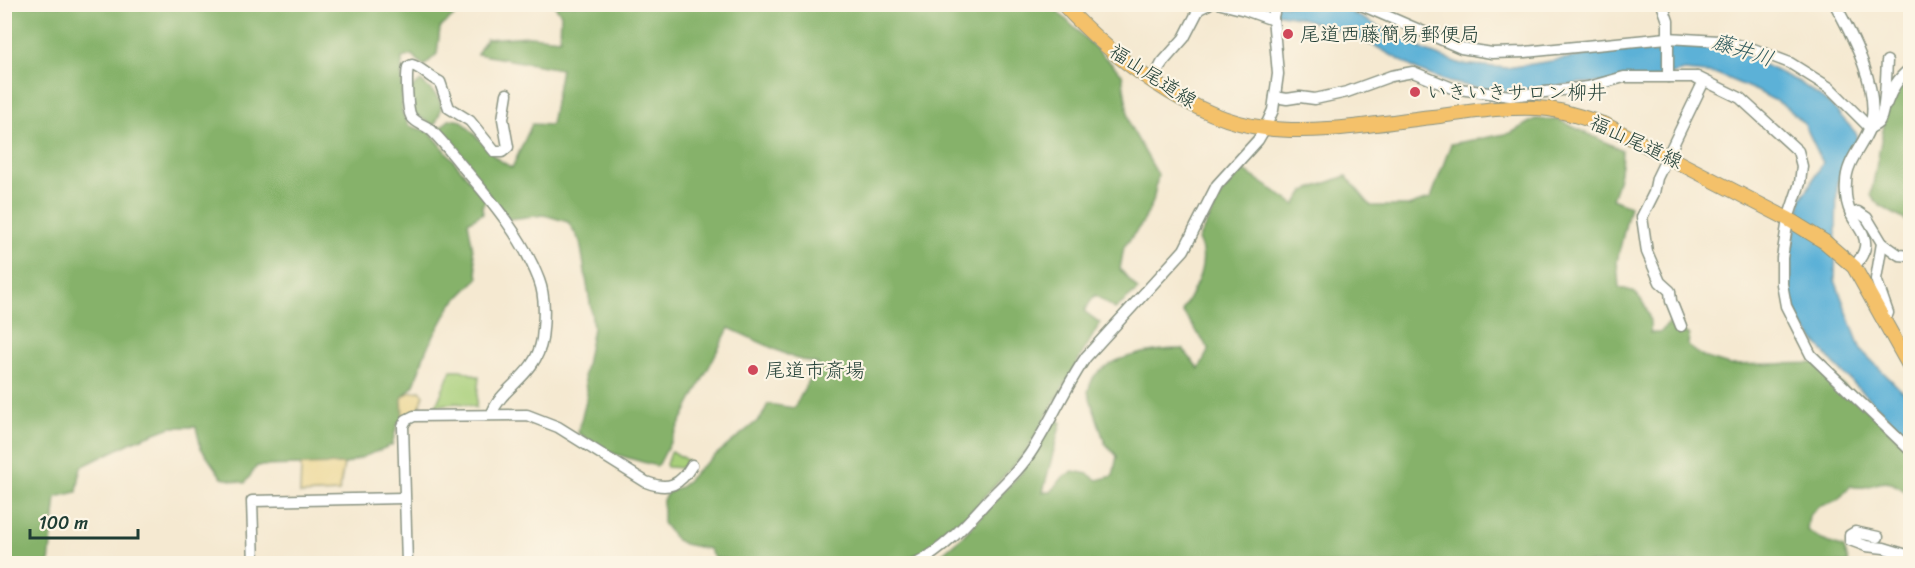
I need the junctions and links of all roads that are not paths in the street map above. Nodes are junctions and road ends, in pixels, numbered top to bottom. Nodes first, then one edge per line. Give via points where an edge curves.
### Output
1 (1064, 4) edge
2 (1209, 4) edge
3 (1221, 4) edge
4 (1359, 4) edge
5 (1662, 4) edge
6 (1835, 4) edge
7 (1274, 13) edge
8 (1667, 38) junction
9 (1887, 61) dead end
10 (1911, 69) edge
11 (1668, 77) junction
12 (1697, 77) junction
13 (1153, 80) junction
14 (507, 94) dead end
15 (1510, 96) junction
16 (1275, 97) junction
17 (1498, 108) junction
18 (1884, 111) junction
19 (1265, 128) junction
20 (1870, 128) junction
21 (1667, 156) junction
22 (1851, 214) junction
23 (1790, 220) junction
24 (1882, 243) junction
25 (1911, 256) edge
26 (1851, 264) junction
27 (1885, 320) junction
28 (1680, 326) dead end
29 (1911, 367) edge
30 (492, 414) junction
31 (1911, 450) edge
32 (692, 465) dead end
33 (404, 498) junction
34 (1878, 537) dead end
35 (1911, 556) edge
36 (254, 564) edge
37 (407, 564) edge
38 (916, 564) edge

1 - 13 main road, 福山尾道線 via 1113,52
2 - 13 street via 1199,9 1184,38
3 - 7 street
4 - 8 street via 1461,48 1492,53
5 - 8 street via 1668,21
6 - 20 street via 1853,37 1873,95
7 - 16 street via 1278,74
8 - 11 street
8 - 20 street via 1719,41 1790,63 1830,88
9 - 18 street
10 - 18 street via 1893,87
11 - 12 street
11 - 15 street via 1624,77 1588,87
12 - 21 street via 1703,83
12 - 23 street via 1740,99 1798,151 1802,166
13 - 19 main road, 福山尾道線 via 1213,114
14 - 30 street via 503,119 508,147 495,152 470,121 449,108 440,82 417,66 408,67 406,73 413,119 432,130 491,200 523,247 540,282 544,317 539,350 527,372
15 - 16 street via 1452,88 1413,72 1315,99
15 - 17 street
16 - 19 street
17 - 19 main road, 福山尾道線 via 1300,130
17 - 21 main road, 福山尾道線 via 1550,110 1578,116 1606,125
18 - 20 street via 1879,123
19 - 38 street via 1217,185 1184,250 1086,357 1033,450 1017,470 950,540
20 - 22 street via 1850,164 1846,181
21 - 23 main road, 福山尾道線
21 - 28 street via 1642,217 1647,252 1660,282 1670,291
22 - 24 street via 1858,212 1867,218
22 - 26 street via 1863,232 1865,247
23 - 26 main road, 福山尾道線
23 - 31 street via 1782,258 1782,284 1786,306 1810,355
24 - 25 street via 1899,255
24 - 27 street via 1876,279 1888,313
26 - 27 main road, 福山尾道線
27 - 29 main road, 福山尾道線
30 - 32 street via 527,415 550,424 657,486 683,480
30 - 33 street via 414,416 406,420
33 - 36 street via 252,501
33 - 37 street
34 - 35 street via 1855,532 1850,540

